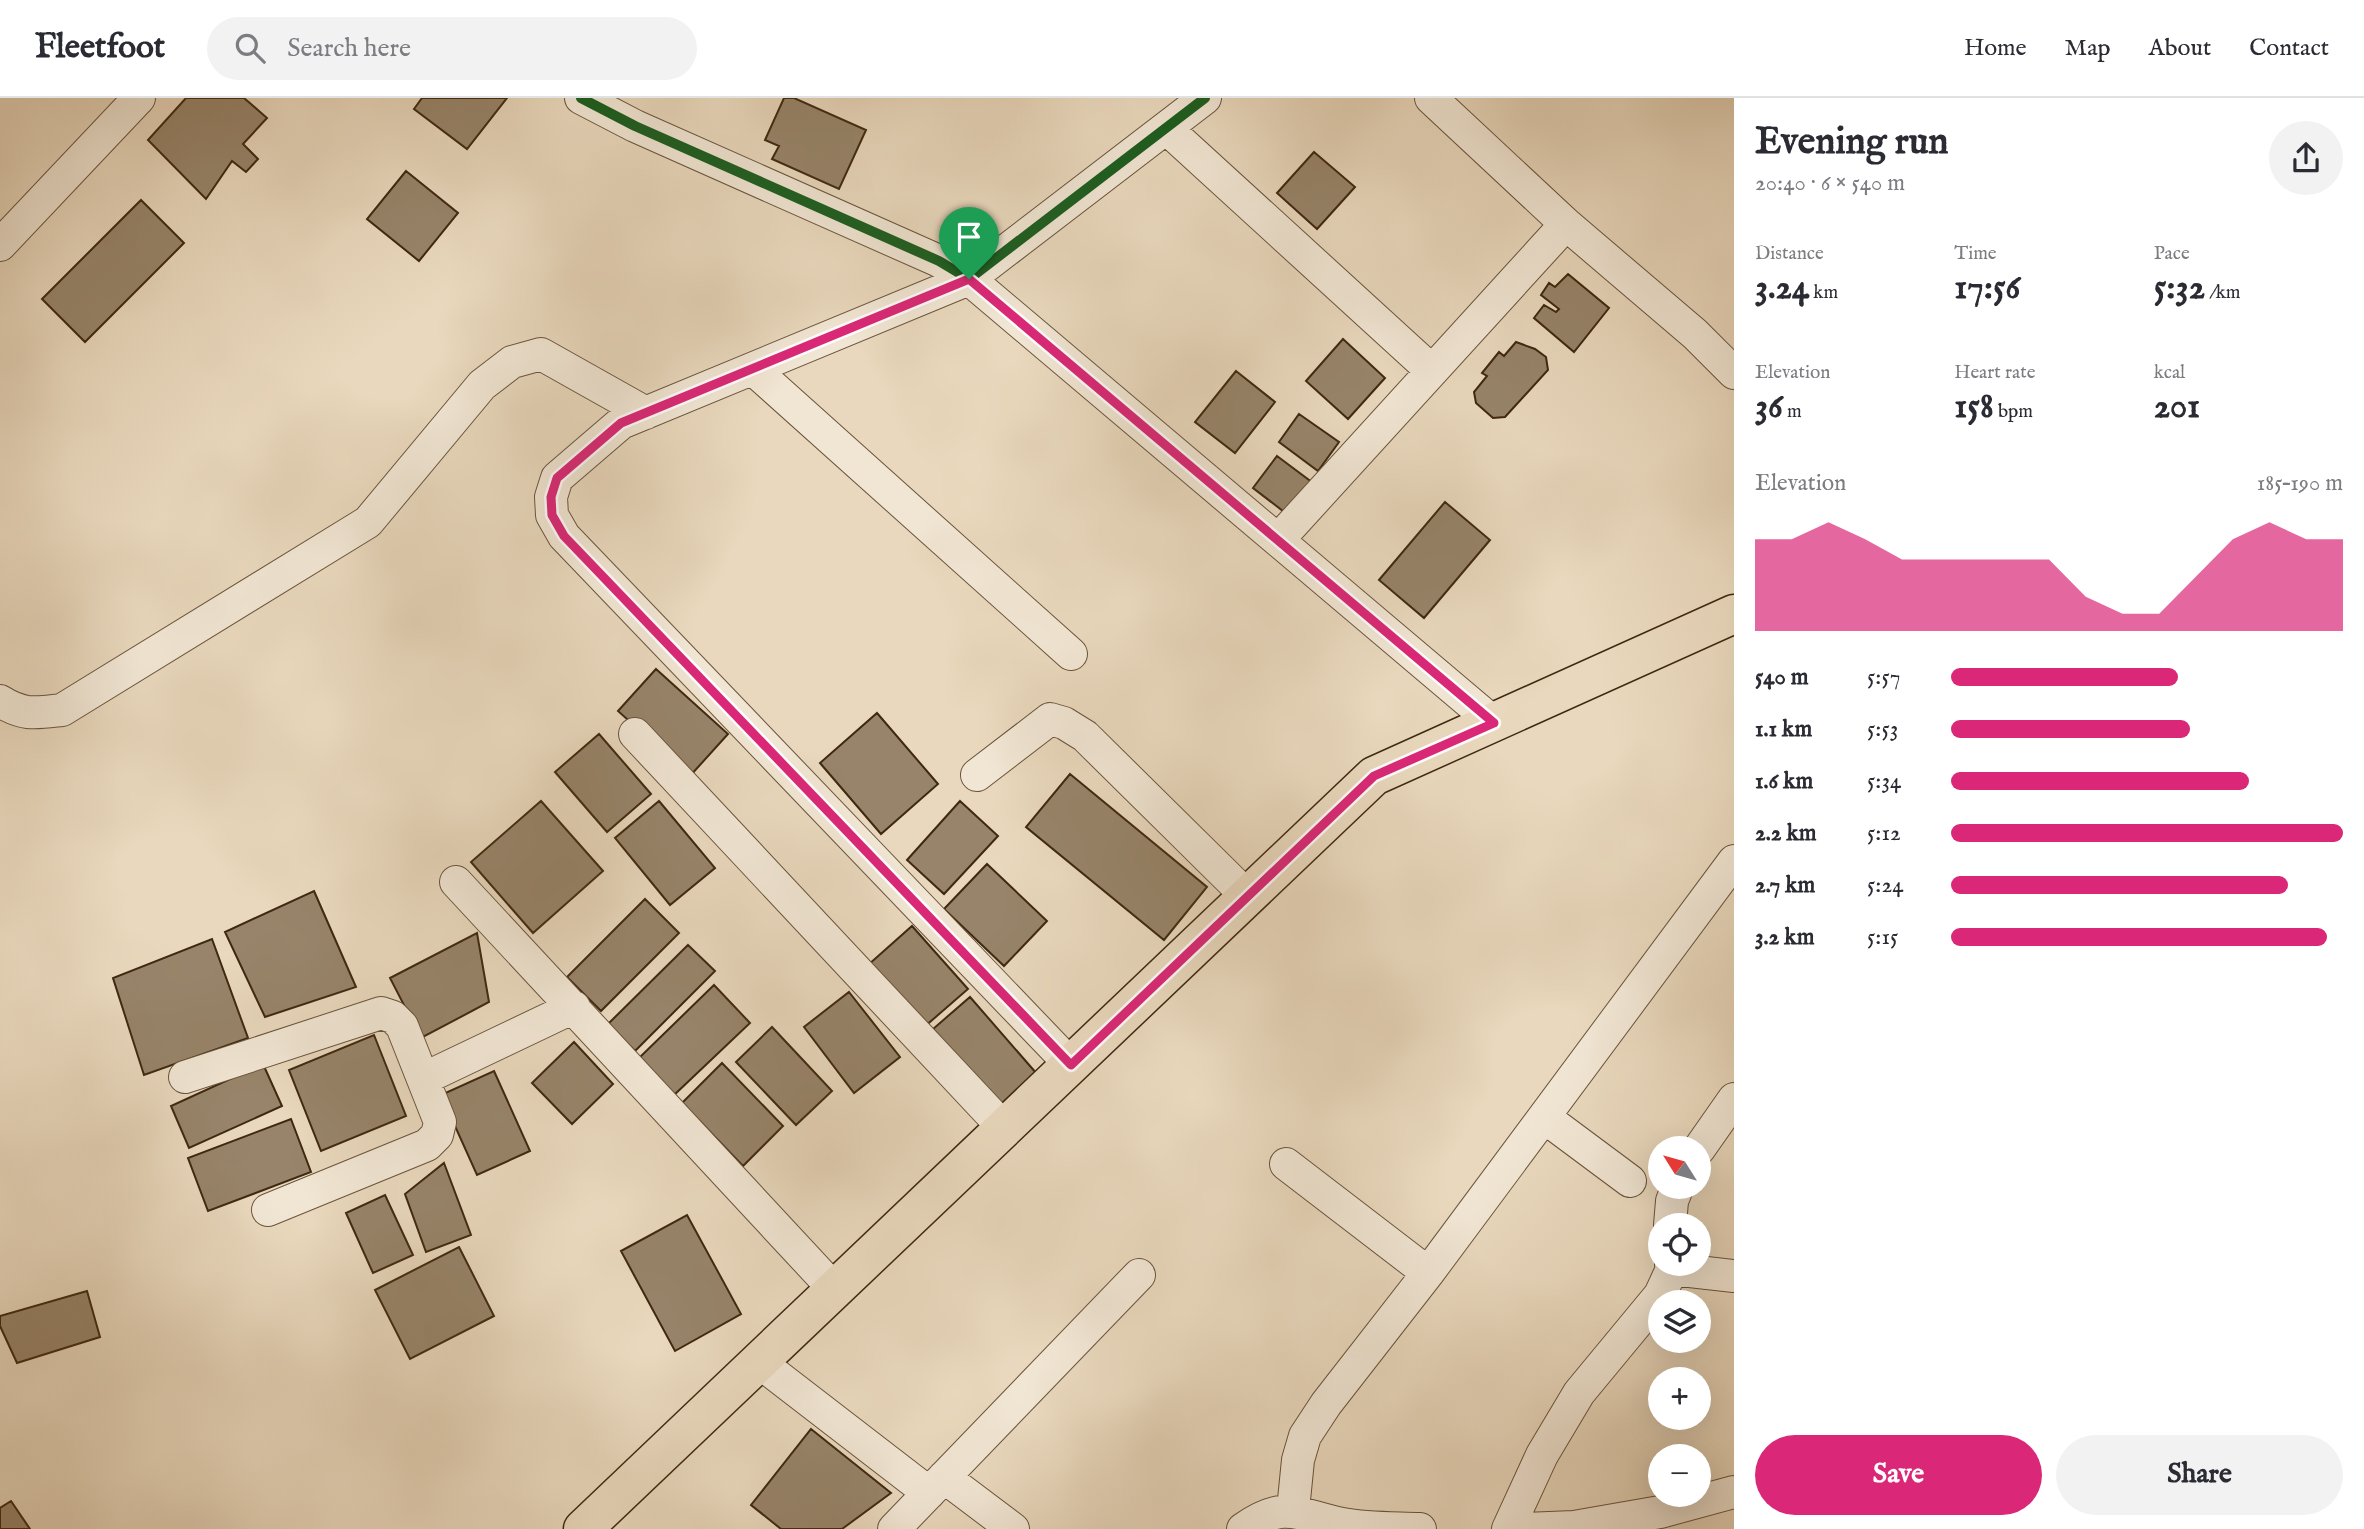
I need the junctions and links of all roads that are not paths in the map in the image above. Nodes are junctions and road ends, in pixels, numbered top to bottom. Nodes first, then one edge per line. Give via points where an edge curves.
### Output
1 (139, 98) edge
2 (581, 98) edge
3 (1205, 98) edge
4 (1431, 98) edge
5 (1166, 128) junction
6 (1566, 224) junction
7 (0, 245) edge
8 (969, 279) junction
9 (753, 369) junction
10 (1432, 371) junction
11 (1734, 373) edge
12 (646, 413) junction
13 (1278, 540) junction
14 (1734, 614) edge
15 (1071, 654) dead end
16 (0, 701) edge
17 (1494, 723) junction
18 (635, 734) dead end
19 (977, 775) dead end
20 (1734, 861) edge
21 (456, 882) dead end
22 (1248, 897) junction
23 (574, 1007) junction
24 (1071, 1065) junction
25 (185, 1077) dead end
26 (423, 1079) junction
27 (1734, 1099) edge
28 (1544, 1117) junction
29 (1004, 1128) junction
30 (1708, 1136) edge
31 (1286, 1164) dead end
32 (1630, 1181) dead end
33 (268, 1210) dead end
34 (1711, 1272) edge
35 (1428, 1273) junction
36 (1139, 1275) dead end
37 (1667, 1276) edge
38 (1734, 1276) edge
39 (835, 1290) junction
40 (759, 1362) junction
41 (936, 1485) junction
42 (1734, 1492) edge
43 (1293, 1510) junction
44 (1347, 1527) edge
45 (583, 1529) edge
46 (894, 1529) edge
47 (1013, 1529) edge
48 (1243, 1529) edge
49 (1420, 1529) edge
50 (1508, 1529) edge
51 (1522, 1529) edge

1 - 7 street
2 - 8 street via 939,261
3 - 5 street
4 - 6 street
5 - 8 street
5 - 10 street
6 - 10 street
6 - 11 street
8 - 9 street
8 - 13 street
9 - 12 street
9 - 15 street
10 - 13 street
12 - 16 street via 541,354 512,362 482,386 368,522 62,710 32,714
12 - 24 street via 621,423 557,478 552,515 564,536
13 - 17 street
14 - 17 main road
17 - 22 main road via 1374,776
18 - 29 street
19 - 22 street via 1050,719 1065,723 1085,736
20 - 28 street
21 - 23 street
22 - 24 main road
23 - 26 street
23 - 39 street
24 - 29 main road
25 - 26 street via 381,1013 402,1026
26 - 33 street via 440,1122 437,1135 427,1145
27 - 30 street
28 - 32 street
28 - 35 street
29 - 39 main road
31 - 35 street
34 - 38 street
35 - 43 street via 1305,1436
36 - 41 street
37 - 50 street via 1660,1295 1579,1393 1542,1455
39 - 40 main road
40 - 41 street
40 - 45 main road
41 - 46 street
41 - 47 street
42 - 51 street via 1660,1512 1574,1527
43 - 44 street
43 - 48 street via 1261,1517
44 - 49 street

